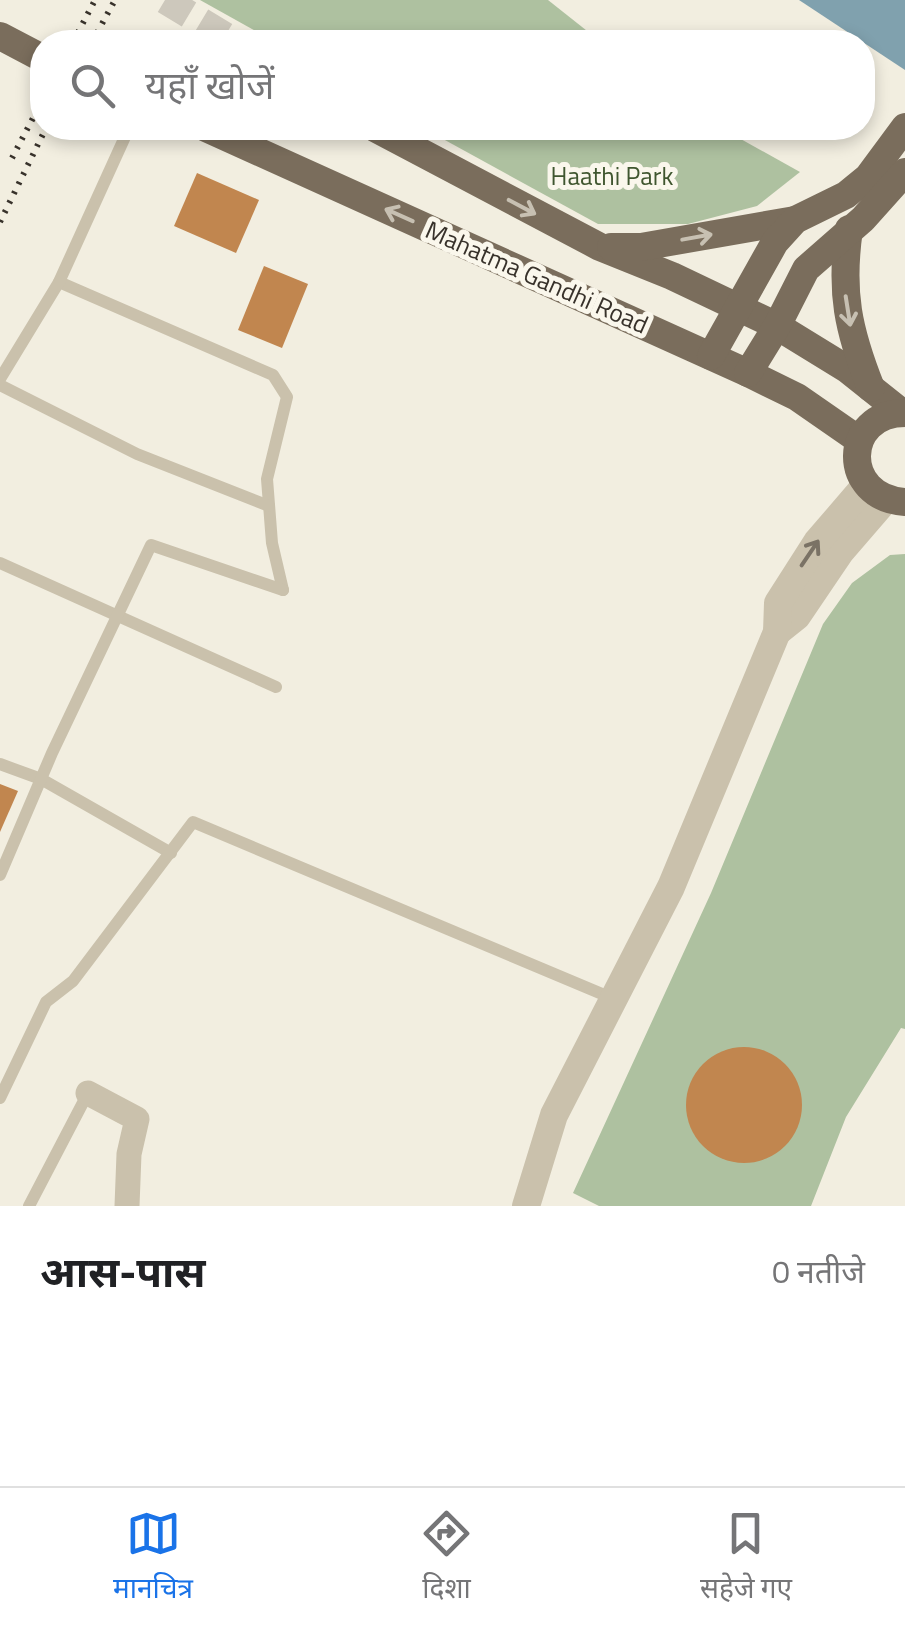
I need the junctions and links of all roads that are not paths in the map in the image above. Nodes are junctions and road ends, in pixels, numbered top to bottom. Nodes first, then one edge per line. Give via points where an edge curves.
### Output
1 (0, 36) edge
2 (30, 51) edge
3 (30, 59) edge
4 (0, 63) edge
5 (901, 133) edge
6 (123, 140) edge
7 (233, 140) edge
8 (398, 140) edge
9 (905, 172) edge
10 (846, 194) junction
11 (794, 220) junction
12 (856, 224) junction
13 (600, 247) junction
14 (58, 282) junction
15 (738, 308) junction
16 (777, 326) junction
17 (712, 356) junction
18 (748, 374) junction
19 (0, 382) edge
20 (872, 390) junction
21 (903, 412) edge
22 (860, 440) junction
23 (885, 496) edge
24 (269, 506) junction
25 (0, 564) edge
26 (116, 616) junction
27 (276, 687) dead end
28 (0, 764) edge
29 (42, 778) junction
30 (171, 853) junction
31 (0, 875) edge
32 (614, 999) junction
33 (88, 1093) joint
34 (0, 1098) edge
35 (29, 1206) edge
36 (127, 1206) edge
37 (526, 1206) edge

1 - 2 main road
3 - 4 main road
5 - 10 main road
6 - 14 lane
17 -> 7 main road, Mahatma Gandhi Road
8 -> 13 main road
9 - 12 main road
10 - 11 main road
10 - 12 main road
13 -> 11 main road via 641,247
11 - 15 main road via 774,242
12 - 16 main road via 806,269
12 -> 20 main road via 843,268 846,310
13 - 15 main road
14 - 19 lane
14 - 24 lane via 273,375 287,396 267,479
15 - 16 main road
15 - 17 main road
16 - 18 main road
16 - 20 main road
17 - 18 main road, Mahatma Gandhi Road
18 - 22 main road, Mahatma Gandhi Road via 797,397
19 - 24 lane via 136,454
20 - 21 main road
21 - 22 main road via 868,426
22 - 23 main road via 860,475
23 - 32 street via 777,632 671,888
24 - 26 lane via 283,590 151,545
25 - 26 lane
26 - 27 lane
26 - 29 lane
28 - 29 lane
29 - 30 lane
29 - 31 lane
30 - 32 lane via 194,822
30 - 34 lane via 73,981 46,1002
32 - 37 street via 554,1115
33 - 35 lane
33 - 36 street via 137,1119

